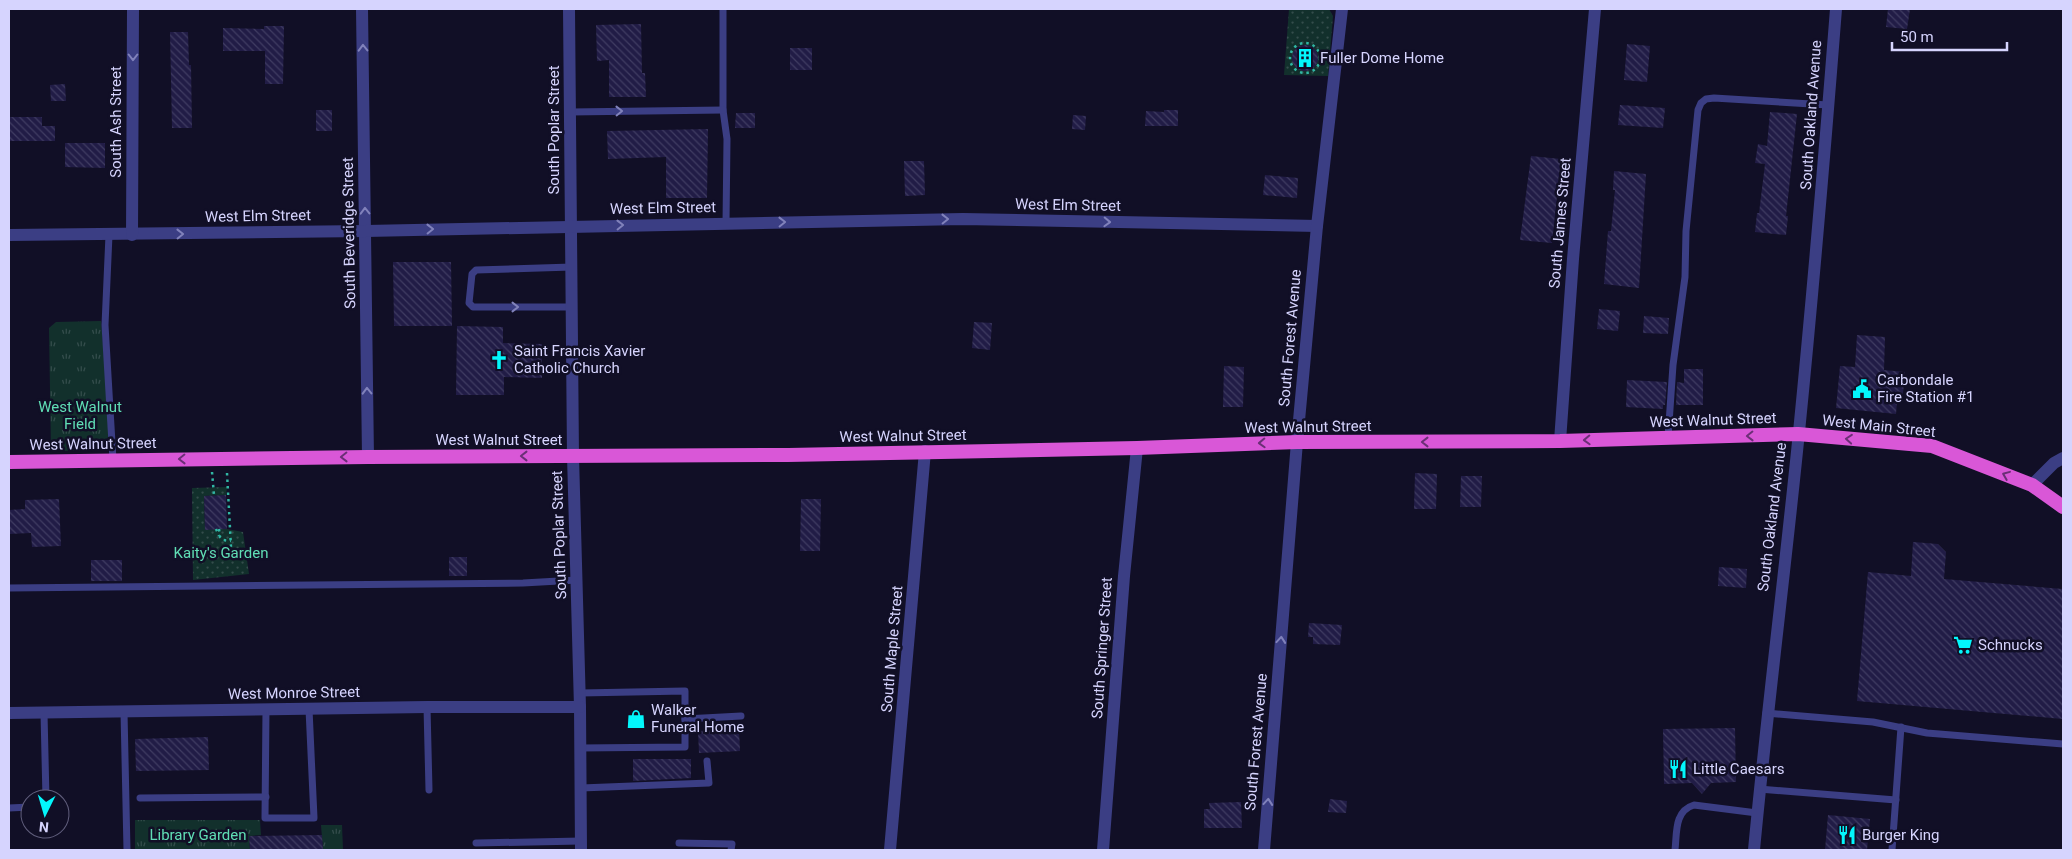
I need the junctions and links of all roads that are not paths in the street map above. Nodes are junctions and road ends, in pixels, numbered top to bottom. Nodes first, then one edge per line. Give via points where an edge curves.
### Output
1 (133, 9) edge
2 (362, 9) edge
3 (569, 9) edge
4 (724, 9) edge
5 (1342, 9) edge
6 (1594, 9) edge
7 (1836, 9) edge
8 (1828, 105) junction
9 (723, 110) junction
10 (570, 112) junction
11 (726, 223) junction
12 (571, 226) junction
13 (1317, 226) junction
14 (366, 231) junction
15 (9, 235) edge
16 (109, 235) junction
17 (132, 235) junction
18 (572, 267) junction
19 (572, 307) junction
20 (1798, 434) junction
21 (1668, 438) junction
22 (1560, 441) junction
23 (1297, 442) junction
24 (1137, 448) junction
25 (925, 452) junction
26 (573, 456) junction
27 (368, 457) junction
28 (2063, 458) edge
29 (114, 460) junction
30 (9, 462) edge
31 (2032, 485) junction
32 (2063, 507) edge
33 (577, 580) junction
34 (9, 588) edge
35 (580, 693) junction
36 (427, 707) junction
37 (580, 707) junction
38 (266, 709) junction
39 (309, 709) junction
40 (44, 712) junction
41 (124, 712) junction
42 (1766, 712) junction
43 (9, 713) edge
44 (741, 716) dead end
45 (684, 719) junction
46 (1901, 727) junction
47 (2063, 744) edge
48 (580, 748) junction
49 (707, 761) dead end
50 (581, 788) junction
51 (46, 789) edge
52 (1759, 789) junction
53 (429, 790) dead end
54 (266, 797) junction
55 (140, 798) dead end
56 (1896, 800) junction
57 (1757, 813) junction
58 (476, 843) dead end
59 (679, 843) dead end
60 (581, 846) edge
61 (127, 850) edge
62 (731, 850) edge
63 (890, 850) edge
64 (1104, 850) edge
65 (1264, 850) edge
66 (1675, 850) edge
67 (1754, 850) edge
68 (1892, 850) edge

1 -> 17 street, South Ash Street
14 -> 2 street, South Beveridge Street
3 - 10 street, South Poplar Street
4 - 9 lane
5 - 13 street, South Forest Avenue
6 - 22 street, South James Street
7 - 8 street, South Oakland Avenue
8 - 20 street, South Oakland Avenue
8 - 21 lane via 1730,98 1706,99 1701,103
10 -> 9 lane
9 - 11 lane via 727,139
10 - 12 street, South Poplar Street
12 -> 11 street, West Elm Street
11 -> 13 street, West Elm Street via 963,219
14 -> 12 street, West Elm Street
12 - 18 street, South Poplar Street
13 - 23 street, South Forest Avenue
17 -> 14 street, West Elm Street
27 -> 14 street, South Beveridge Street
15 - 16 street, West Elm Street
16 - 17 street, West Elm Street
16 - 29 lane via 105,326
18 - 19 street, South Poplar Street
18 -> 19 lane via 476,270 472,274 468,303 473,307
19 - 26 street, South Poplar Street
20 -> 21 highway, West Walnut Street
31 -> 20 highway, West Main Street via 1932,446
20 - 42 street, South Oakland Avenue
21 -> 22 highway, West Walnut Street
22 -> 23 highway, West Walnut Street
23 -> 24 highway, West Walnut Street
65 -> 23 street, South Forest Avenue
24 - 25 highway, West Walnut Street
24 - 64 street, South Springer Street
25 - 26 highway, West Walnut Street
25 - 63 street, South Maple Street
26 -> 27 highway, West Walnut Street
26 - 33 street, South Poplar Street
27 -> 29 highway, West Walnut Street
28 - 31 street
29 - 30 highway, West Walnut Street
31 - 32 highway, West Main Street
33 - 34 lane
33 - 35 street, South Poplar Street
35 - 37 street, South Poplar Street
35 - 45 lane via 684,691
36 - 37 street, West Monroe Street
36 - 39 street, West Monroe Street
36 - 53 lane
37 - 48 street, South Poplar Street
38 - 39 street, West Monroe Street
38 - 41 street, West Monroe Street
38 - 54 lane
39 - 54 lane via 314,818 266,818
40 - 41 street, West Monroe Street
40 - 43 street, West Monroe Street
40 - 51 lane
41 - 61 lane
42 - 46 lane
42 - 52 street, South Oakland Avenue
44 - 45 lane
45 - 48 lane via 684,747
46 - 47 lane via 1926,733
46 - 56 lane
48 - 50 street, South Poplar Street
49 - 50 lane via 708,783
50 - 60 street, South Poplar Street
52 - 56 lane
52 - 57 street, South Oakland Avenue
54 - 55 lane
56 - 68 lane
57 - 66 lane via 1689,807 1678,823
57 - 67 street, South Oakland Avenue
58 - 60 lane
59 - 62 lane via 732,844

